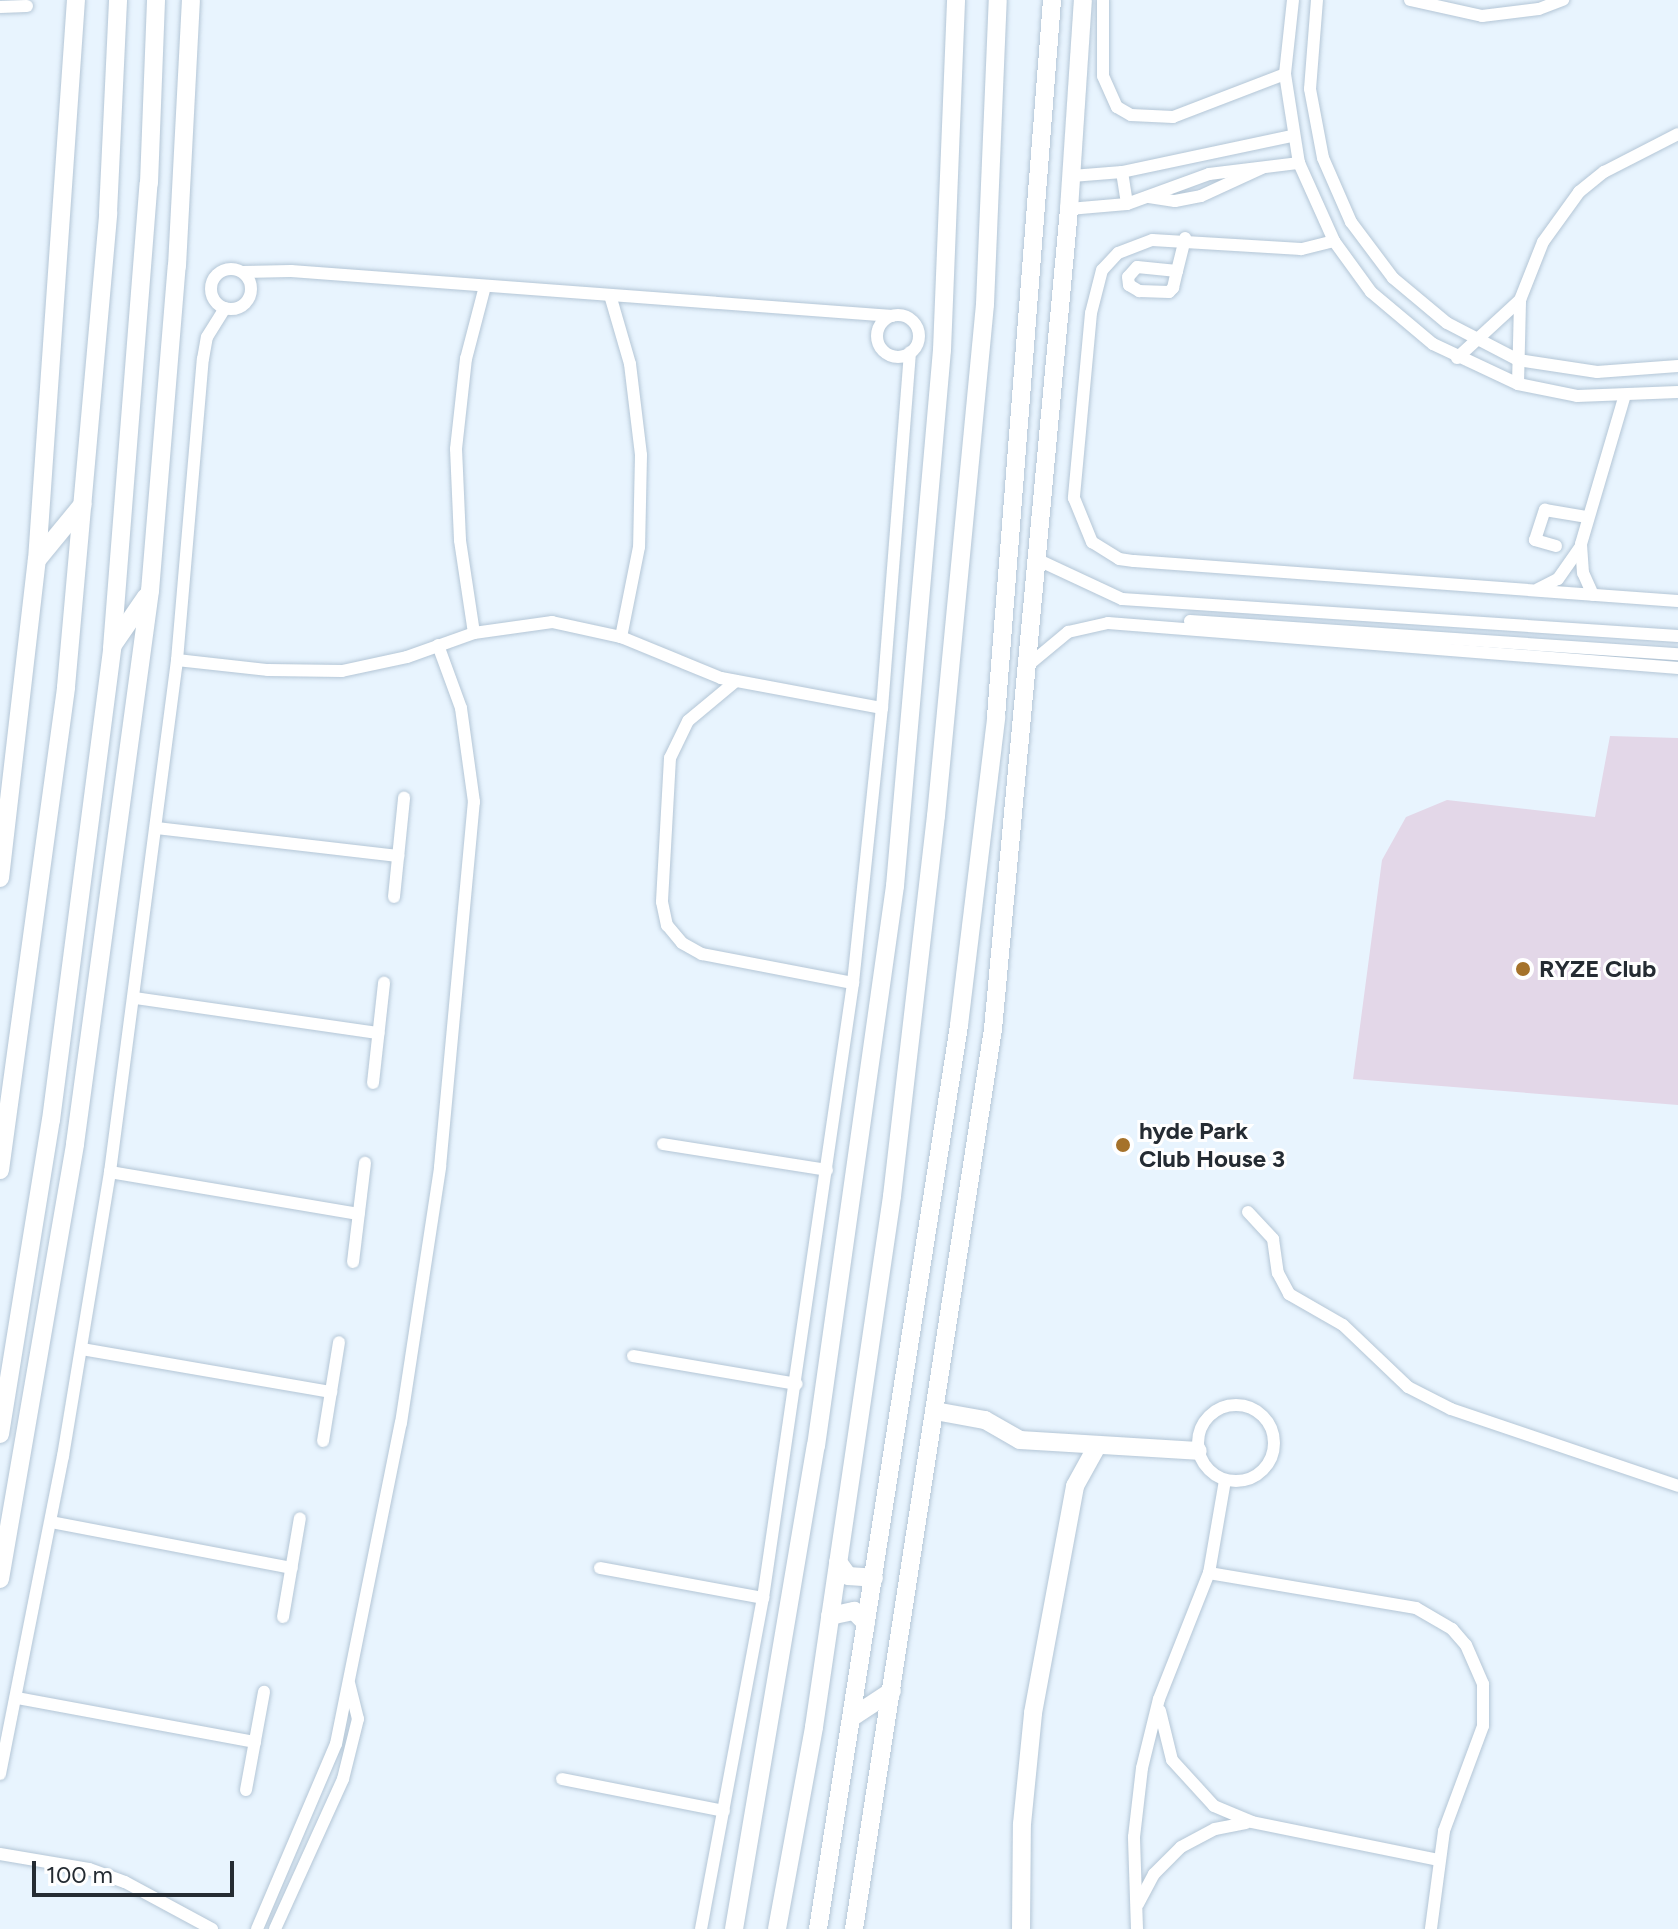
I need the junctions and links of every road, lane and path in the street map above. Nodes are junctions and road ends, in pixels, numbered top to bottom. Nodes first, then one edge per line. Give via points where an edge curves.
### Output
1 (76, 0) edge
2 (118, 0) edge
3 (156, 0) edge
4 (191, 0) edge
5 (956, 0) edge
6 (998, 0) edge
7 (1052, 0) edge
8 (1083, 0) edge
9 (1103, 0) edge
10 (1293, 0) edge
11 (1317, 0) edge
12 (1410, 0) edge
13 (1563, 0) edge
14 (27, 6) dead end
15 (0, 7) edge
16 (1285, 74) junction
17 (1678, 134) edge
18 (1292, 136) junction
19 (1299, 163) junction
20 (1262, 168) junction
21 (1122, 172) junction
22 (1072, 176) junction
23 (1149, 197) junction
24 (1127, 204) junction
25 (1069, 209) junction
26 (1185, 238) junction
27 (1334, 241) junction
28 (1177, 271) dead end
29 (243, 272) junction
30 (485, 286) junction
31 (610, 295) junction
32 (1520, 300) junction
33 (225, 308) junction
34 (892, 316) junction
35 (1030, 322) junction
36 (1478, 341) junction
37 (910, 352) junction
38 (1457, 358) junction
39 (1518, 360) junction
40 (1678, 366) edge
41 (1052, 375) junction
42 (1518, 384) junction
43 (1678, 392) edge
44 (1624, 398) junction
45 (83, 504) junction
46 (1587, 517) junction
47 (1581, 544) junction
48 (1556, 546) dead end
49 (1034, 558) junction
50 (37, 560) junction
51 (150, 591) junction
52 (1533, 591) junction
53 (1593, 595) junction
54 (1678, 601) edge
55 (474, 633) junction
56 (1678, 636) edge
57 (621, 637) junction
58 (438, 645) junction
59 (1027, 646) junction
60 (112, 648) junction
61 (1678, 654) edge
62 (177, 660) junction
63 (1026, 667) junction
64 (1678, 668) edge
65 (736, 681) junction
66 (882, 708) junction
67 (996, 717) junction
68 (1021, 720) junction
69 (404, 798) dead end
70 (4, 812) edge
71 (901, 815) junction
72 (936, 816) junction
73 (156, 828) junction
74 (2, 844) edge
75 (398, 856) junction
76 (0, 878) edge
77 (394, 897) dead end
78 (384, 983) dead end
79 (853, 983) junction
80 (135, 998) junction
81 (959, 1025) junction
82 (993, 1029) junction
83 (378, 1033) junction
84 (373, 1083) dead end
85 (663, 1144) dead end
86 (365, 1163) dead end
87 (0, 1170) edge
88 (827, 1170) junction
89 (110, 1172) junction
90 (1248, 1212) dead end
91 (358, 1214) junction
92 (353, 1262) dead end
93 (339, 1342) dead end
94 (82, 1349) junction
95 (633, 1356) dead end
96 (797, 1384) junction
97 (331, 1392) junction
98 (935, 1411) junction
99 (0, 1434) edge
100 (323, 1441) dead end
101 (1096, 1448) junction
102 (1198, 1451) junction
103 (1225, 1480) junction
104 (1678, 1486) edge
105 (300, 1518) dead end
106 (51, 1522) junction
107 (838, 1562) junction
108 (292, 1568) junction
109 (600, 1568) dead end
110 (1209, 1573) junction
111 (874, 1578) junction
112 (0, 1579) edge
113 (763, 1598) junction
114 (830, 1616) junction
115 (283, 1617) dead end
116 (866, 1623) junction
117 (349, 1684) junction
118 (892, 1691) junction
119 (264, 1692) dead end
120 (17, 1698) junction
121 (1159, 1699) junction
122 (851, 1718) junction
123 (255, 1742) junction
124 (0, 1774) edge
125 (562, 1779) dead end
126 (246, 1790) dead end
127 (724, 1811) junction
128 (1252, 1822) junction
129 (299, 1837) junction
130 (312, 1843) junction
131 (0, 1854) edge
132 (1438, 1860) junction
133 (1136, 1908) junction
134 (212, 1929) edge
135 (257, 1929) edge
136 (275, 1929) edge
137 (701, 1929) edge
138 (734, 1929) edge
139 (777, 1929) edge
140 (818, 1929) edge
141 (854, 1929) edge
142 (1021, 1929) edge
143 (1137, 1929) edge
144 (1431, 1929) edge

1 - 50 street
2 - 45 street via 108,213
3 - 60 street via 148,199
4 - 51 street via 177,266
5 - 71 street via 942,350
6 - 72 street via 984,319
7 - 35 street
8 - 22 street
9 - 16 street via 1103,76 1117,107 1131,115 1173,117
10 - 16 street
11 - 36 street via 1310,89 1335,191 1370,251 1393,278
12 - 13 street via 1482,16 1539,9
14 - 15 street
16 - 18 street
17 - 32 street via 1631,154 1579,192 1543,242
18 - 19 street
18 - 21 street
19 - 20 street
19 - 27 street
20 - 23 street via 1209,174
20 - 23 street via 1201,196 1175,201
21 - 22 street
21 - 24 street
22 - 25 street
23 - 24 street
24 - 25 street
25 - 41 street
26 - 27 street via 1301,249
26 - 28 street
26 - 52 street via 1152,240 1118,253 1095,284 1074,498 1082,529 1092,542 1119,559 1134,561
27 - 38 street via 1391,311
29 - 30 street
29 - 33 street via 250,284 249,297 239,307
29 - 33 street via 221,271 211,283 213,299
30 - 31 street
30 - 55 street via 466,359 456,449 460,540
31 - 34 street
31 - 57 street via 630,364 641,455 639,547
32 - 36 street
32 - 39 street
33 - 62 street via 212,326 203,359
34 - 37 street via 906,317 916,326 918,338
34 - 37 street via 878,331 879,345 889,355
35 - 41 street
35 - 67 street
36 - 38 street
36 - 39 street
37 - 66 street
38 - 42 street
39 - 40 street via 1597,372
39 - 42 street
41 - 49 street
42 - 44 street via 1577,396
43 - 44 street
44 - 46 street
45 - 50 street
45 - 87 street via 48,844
46 - 47 street
46 - 48 street via 1545,510 1535,540
47 - 52 street via 1558,579
47 - 53 street via 1583,573
49 - 56 street via 1122,599
49 - 59 street
50 - 70 street
51 - 60 street
51 - 112 street via 75,1144
52 - 53 street
53 - 54 street
55 - 57 street via 552,622
55 - 58 street
57 - 65 street
58 - 62 street via 375,666 326,672
58 - 117 street via 461,708 473,784 465,927 422,1296
59 - 61 street via 1099,614
59 - 63 street
60 - 99 street via 54,1105
62 - 73 street
63 - 64 street via 1068,632 1108,623
63 - 68 street
65 - 66 street
65 - 79 street via 688,721 670,758 662,902 667,925 682,943 702,954
66 - 79 street
67 - 68 street
67 - 81 street
68 - 82 street
69 - 75 street
70 - 74 street
71 - 72 street
71 - 138 street via 816,1446
72 - 107 street via 892,1196
73 - 75 street
73 - 80 street
74 - 76 street
75 - 77 street
78 - 83 street
79 - 88 street
80 - 83 street
80 - 89 street
81 - 82 street
81 - 111 street
82 - 98 street
83 - 84 street
85 - 88 street
86 - 91 street
88 - 96 street
89 - 91 street
89 - 94 street
90 - 104 street via 1273,1239 1278,1273 1289,1294 1343,1325 1382,1368 1415,1391 1451,1409
91 - 92 street
93 - 97 street
94 - 97 street
94 - 106 street
95 - 96 street
96 - 113 street
97 - 100 street
98 - 101 street via 985,1420 1020,1440
98 - 118 street
101 - 102 street
101 - 142 street via 1075,1486 1033,1713 1022,1824
102 - 103 street via 1212,1474
102 - 103 street via 1202,1426 1221,1408 1247,1407 1268,1423 1273,1435 1270,1460 1251,1478
103 - 110 street
105 - 108 street
106 - 108 street
106 - 120 street
107 - 111 street via 848,1576
107 - 114 street
108 - 115 street
109 - 113 street
110 - 121 street
110 - 132 street via 1416,1608 1452,1629 1466,1645 1483,1684 1483,1726 1452,1803
111 - 116 street
113 - 127 street
114 - 116 street via 854,1611
114 - 139 street
116 - 122 street
117 - 129 street via 327,1773
117 - 130 street via 358,1719 352,1747
118 - 122 street
118 - 141 street
119 - 123 street
120 - 123 street
120 - 124 street
121 - 128 street via 1164,1741 1183,1778 1214,1806
121 - 133 street via 1137,1802
122 - 140 street
123 - 126 street
125 - 127 street
127 - 137 street
128 - 132 street
128 - 133 street via 1215,1829 1181,1847 1154,1874
129 - 130 street
129 - 135 street
130 - 136 street
131 - 134 street via 89,1869 149,1893
132 - 144 street
133 - 143 street

